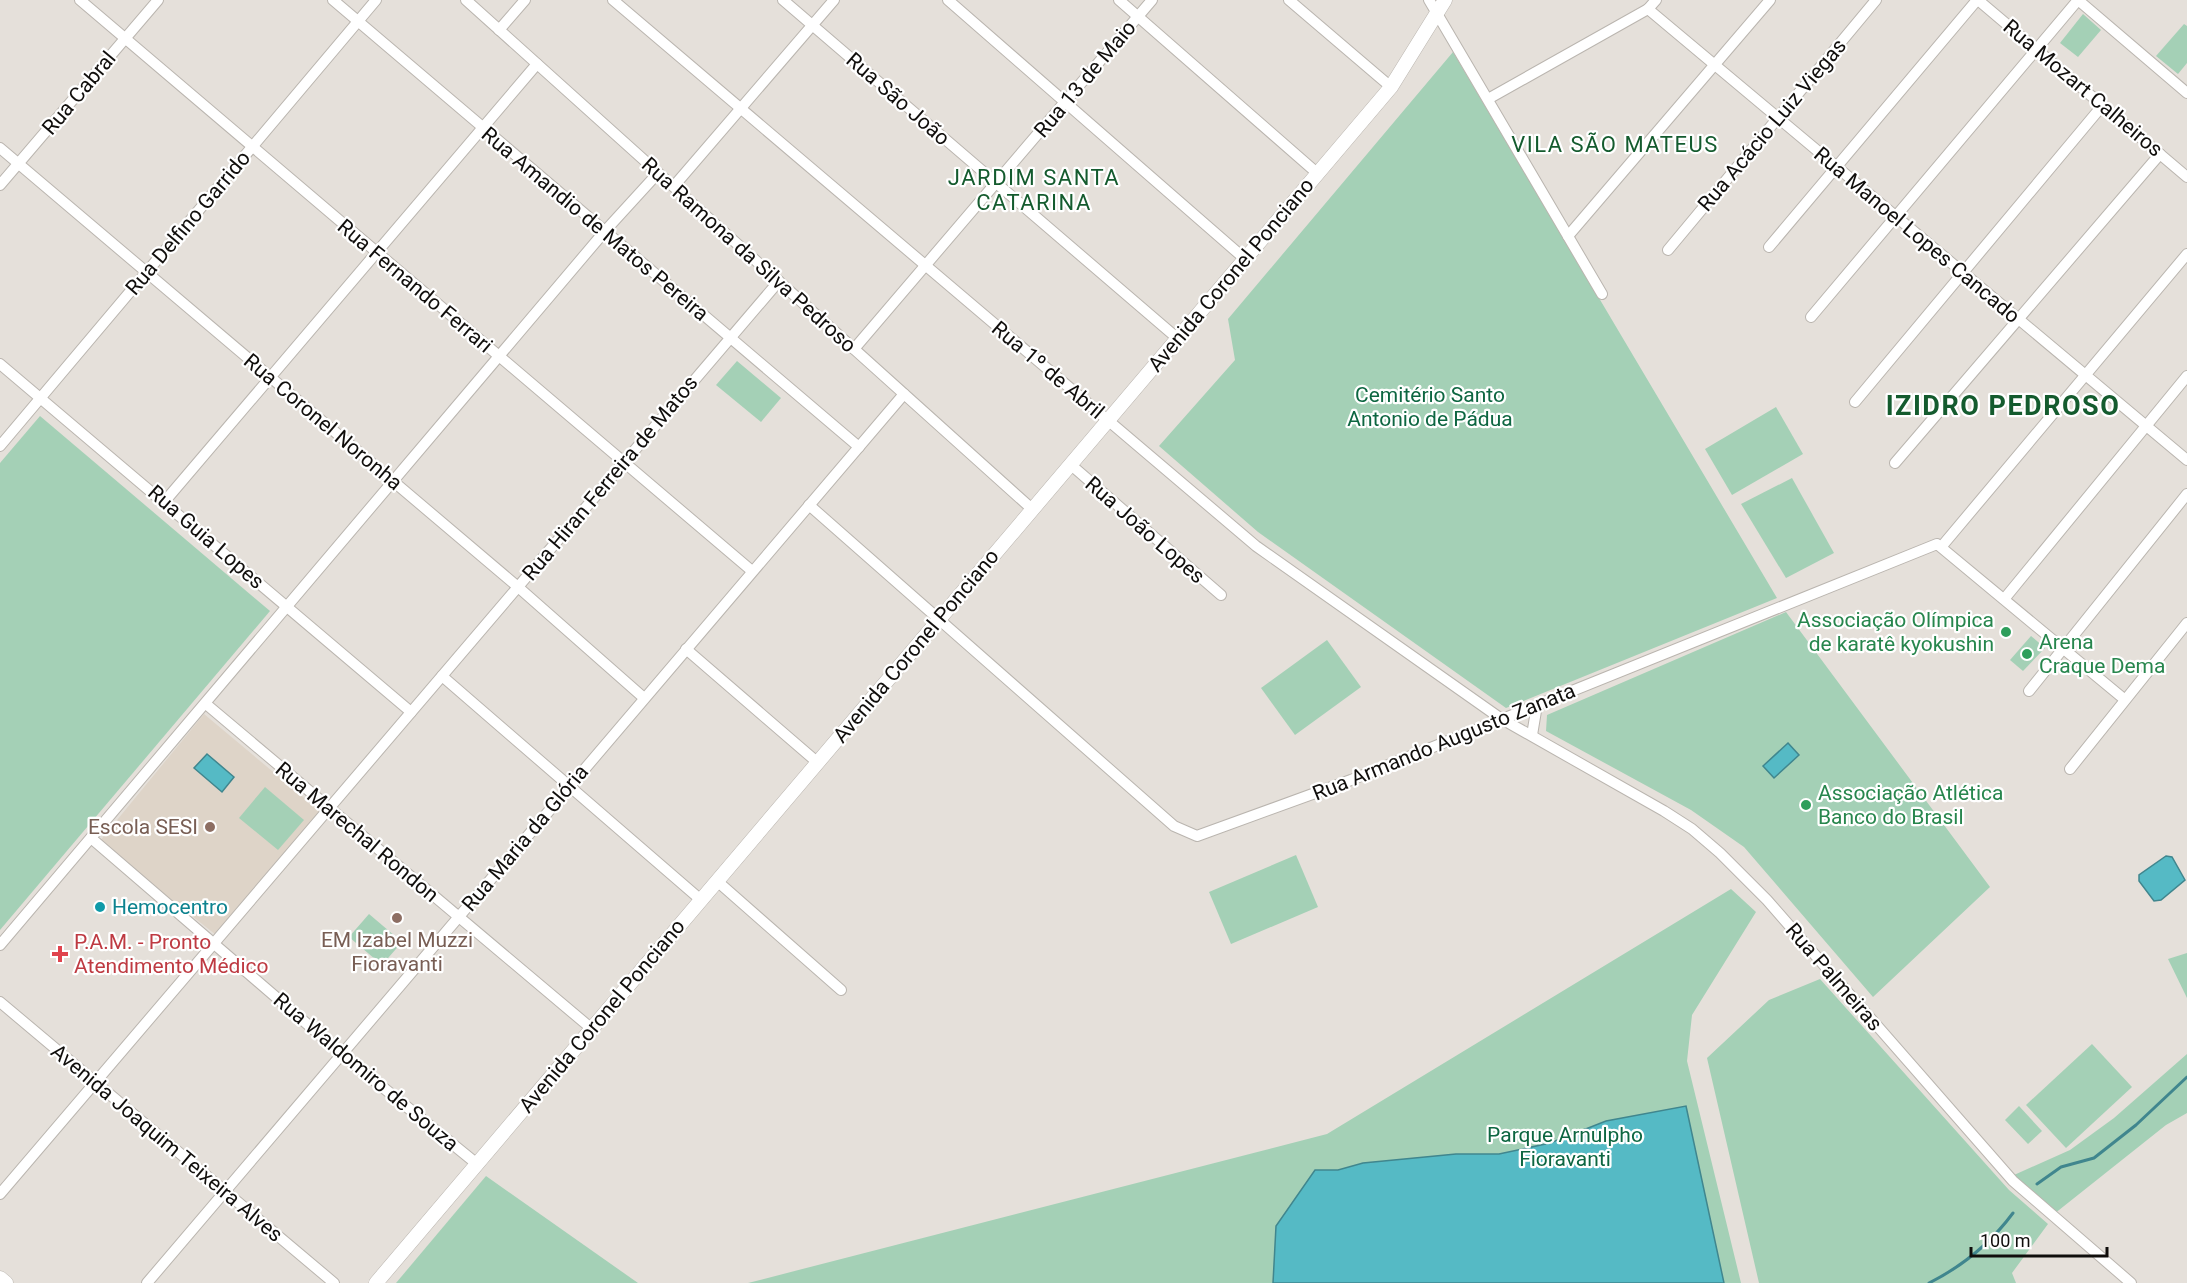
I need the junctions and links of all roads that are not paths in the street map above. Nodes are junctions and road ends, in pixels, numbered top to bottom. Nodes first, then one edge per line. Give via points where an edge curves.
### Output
1 (80, 0) edge
2 (158, 0) edge
3 (333, 0) edge
4 (376, 0) edge
5 (466, 0) edge
6 (525, 0) edge
7 (613, 0) edge
8 (783, 0) edge
9 (834, 0) edge
10 (948, 0) edge
11 (1119, 0) edge
12 (1152, 0) edge
13 (1289, 0) edge
14 (1429, 0) edge
15 (1445, 0) edge
16 (1770, 0) edge
17 (1876, 0) edge
18 (1978, 0) edge
19 (2078, 0) edge
20 (1648, 8) edge
21 (1437, 13) junction
22 (1138, 17) junction
23 (358, 21) junction
24 (812, 25) junction
25 (499, 30) junction
26 (125, 39) junction
27 (2036, 49) junction
28 (537, 64) junction
29 (1715, 65) junction
30 (1391, 87) junction
31 (2187, 93) edge
32 (1488, 99) junction
33 (1065, 102) junction
34 (2102, 106) junction
35 (741, 109) junction
36 (1778, 118) junction
37 (482, 128) junction
38 (252, 147) junction
39 (0, 148) edge
40 (2160, 154) junction
41 (18, 164) junction
42 (1838, 168) junction
43 (658, 173) junction
44 (1317, 173) junction
45 (2187, 177) edge
46 (996, 183) junction
47 (0, 185) edge
48 (674, 186) junction
49 (1896, 217) junction
50 (605, 231) junction
51 (1568, 236) junction
52 (1769, 247) dead end
53 (1668, 250) dead end
54 (375, 254) junction
55 (2187, 254) edge
56 (1245, 259) junction
57 (925, 265) junction
58 (1962, 272) junction
59 (145, 273) junction
60 (779, 281) junction
61 (1602, 294) dead end
62 (1811, 317) dead end
63 (2018, 320) junction
64 (730, 338) junction
65 (1177, 338) junction
66 (854, 349) junction
67 (500, 357) junction
68 (0, 364) edge
69 (2086, 375) junction
70 (2187, 376) edge
71 (270, 377) junction
72 (904, 394) junction
73 (40, 398) junction
74 (1855, 402) dead end
75 (1108, 420) junction
76 (2145, 425) junction
77 (0, 446) edge
78 (859, 447) junction
79 (2187, 460) edge
80 (624, 462) junction
81 (1895, 463) dead end
82 (1070, 464) junction
83 (395, 482) junction
84 (2187, 494) edge
85 (165, 501) junction
86 (809, 505) junction
87 (1032, 509) junction
88 (1942, 546) junction
89 (752, 572) junction
90 (518, 587) junction
91 (1221, 595) dead end
92 (2005, 598) junction
93 (288, 607) junction
94 (938, 620) junction
95 (2187, 623) edge
96 (686, 649) junction
97 (2063, 649) junction
98 (442, 676) junction
99 (2029, 691) dead end
100 (644, 698) junction
101 (2124, 699) junction
102 (206, 704) junction
103 (1537, 705) junction
104 (411, 712) junction
105 (1500, 718) junction
106 (1532, 735) junction
107 (817, 762) junction
108 (2070, 769) dead end
109 (569, 787) junction
110 (329, 808) junction
111 (91, 838) junction
112 (717, 881) junction
113 (701, 900) junction
114 (458, 917) junction
115 (214, 943) junction
116 (0, 945) edge
117 (841, 990) dead end
118 (0, 1002) edge
119 (592, 1029) junction
120 (342, 1054) junction
121 (95, 1082) junction
122 (477, 1164) junction
123 (225, 1191) junction
124 (0, 1194) edge
125 (0, 1278) edge
126 (6, 1283) edge
127 (147, 1283) edge
128 (334, 1283) edge
129 (376, 1283) edge
130 (2131, 1283) edge

1 - 26 street, Rua Fernando Ferrari
2 - 26 street, Rua Cabral
3 - 23 street, Rua Amandio de Matos Pereira
4 - 23 street, Rua Delfino Garrido
5 - 25 street, Rua Ramona da Silva Pedroso
6 - 25 street
7 - 35 street, Rua 1º de Abril
8 - 24 street, Rua São João
9 - 24 street
10 - 33 street
11 - 22 street
12 - 22 street, Rua 13 de Maio
13 - 30 street
14 - 21 street
15 - 21 main road, Avenida Coronel Ponciano
16 - 29 street
17 - 36 street, Rua Acácio Luiz Viegas
18 - 27 street, Rua Mozart Calheiros
18 - 42 street
19 - 27 street
19 - 31 street
20 - 29 street, Rua Manoel Lopes Cancado
20 - 32 street
21 - 30 main road, Avenida Coronel Ponciano
21 - 32 street
22 - 33 street, Rua 13 de Maio
22 - 44 street
23 - 37 street, Rua Amandio de Matos Pereira
23 - 38 street, Rua Delfino Garrido
24 - 35 street
24 - 46 street, Rua São João
25 - 28 street, Rua Ramona da Silva Pedroso
26 - 38 street, Rua Fernando Ferrari
26 - 41 street, Rua Cabral
27 - 34 street, Rua Mozart Calheiros
27 - 49 street
28 - 37 street
28 - 43 street, Rua Ramona da Silva Pedroso
29 - 36 street, Rua Manoel Lopes Cancado
29 - 51 street
30 - 44 main road, Avenida Coronel Ponciano
32 - 51 street
33 - 46 street, Rua 13 de Maio
33 - 56 street
34 - 40 street, Rua Mozart Calheiros
34 - 58 street
35 - 48 street
35 - 57 street, Rua 1º de Abril
36 - 42 street, Rua Manoel Lopes Cancado
36 - 53 street, Rua Acácio Luiz Viegas
37 - 50 street, Rua Amandio de Matos Pereira
37 - 54 street
38 - 54 street, Rua Fernando Ferrari
38 - 59 street, Rua Delfino Garrido
39 - 41 street, Rua Coronel Noronha
40 - 45 street, Rua Mozart Calheiros
40 - 63 street
41 - 47 street, Rua Cabral
41 - 59 street, Rua Coronel Noronha
42 - 49 street, Rua Manoel Lopes Cancado
42 - 52 street
43 - 48 street, Rua Ramona da Silva Pedroso
43 - 50 street
44 - 56 main road, Avenida Coronel Ponciano
46 - 57 street, Rua 13 de Maio
46 - 65 street, Rua São João
48 - 60 street, Rua Ramona da Silva Pedroso
49 - 58 street, Rua Manoel Lopes Cancado
49 - 62 street
50 - 64 street, Rua Amandio de Matos Pereira
50 - 67 street
51 - 61 street
54 - 67 street, Rua Fernando Ferrari
54 - 71 street
55 - 69 street
56 - 65 main road, Avenida Coronel Ponciano
57 - 66 street, Rua 13 de Maio
57 - 75 street, Rua 1º de Abril
58 - 63 street, Rua Manoel Lopes Cancado
58 - 74 street
59 - 71 street, Rua Coronel Noronha
59 - 73 street, Rua Delfino Garrido
60 - 64 street, Rua Hiran Ferreira de Matos
60 - 66 street, Rua Ramona da Silva Pedroso
63 - 69 street, Rua Manoel Lopes Cancado
63 - 81 street
64 - 78 street, Rua Amandio de Matos Pereira
64 - 80 street, Rua Hiran Ferreira de Matos
65 - 75 main road, Avenida Coronel Ponciano
66 - 72 street, Rua Ramona da Silva Pedroso
67 - 80 street, Rua Fernando Ferrari
67 - 83 street
68 - 73 street, Rua Guia Lopes
69 - 76 street, Rua Manoel Lopes Cancado
69 - 88 street
70 - 76 street
71 - 83 street, Rua Coronel Noronha
71 - 85 street
72 - 78 street, Rua Maria da Glória
72 - 87 street, Rua Ramona da Silva Pedroso
73 - 77 street, Rua Delfino Garrido
73 - 85 street, Rua Guia Lopes
75 - 82 main road, Avenida Coronel Ponciano
75 - 105 street, Rua 1º de Abril via 1256,546
76 - 79 street, Rua Manoel Lopes Cancado
76 - 92 street
78 - 86 street, Rua Maria da Glória
80 - 89 street, Rua Fernando Ferrari
80 - 90 street, Rua Hiran Ferreira de Matos
82 - 87 main road, Avenida Coronel Ponciano
82 - 91 street, Rua João Lopes
83 - 90 street, Rua Coronel Noronha
83 - 93 street
84 - 97 street
85 - 93 street, Rua Guia Lopes
86 - 89 street, Rua Maria da Glória
86 - 94 street, Rua Armando Augusto Zanata
87 - 94 main road, Avenida Coronel Ponciano
88 - 92 street
88 - 103 street, Rua Armando Augusto Zanata via 1937,544
89 - 96 street, Rua Maria da Glória
90 - 98 street, Rua Hiran Ferreira de Matos
90 - 100 street, Rua Coronel Noronha
92 - 97 street
93 - 102 street
93 - 104 street, Rua Guia Lopes
94 - 105 street, Rua Armando Augusto Zanata via 1174,826 1197,836 1339,784
94 - 107 main road, Avenida Coronel Ponciano
95 - 101 street
96 - 100 street, Rua Maria da Glória
96 - 107 street
97 - 99 street
97 - 101 street
98 - 104 street, Rua Hiran Ferreira de Matos
98 - 109 street
100 - 109 street, Rua Maria da Glória
101 - 108 street
102 - 110 street, Rua Marechal Rondon
102 - 111 street
103 - 105 street, Rua Armando Augusto Zanata
103 - 106 street
104 - 110 street, Rua Hiran Ferreira de Matos
105 - 106 street, Rua Palmeiras
106 - 130 street, Rua Palmeiras via 1664,811 1720,852 1767,900 2013,1180
107 - 112 main road, Avenida Coronel Ponciano
109 - 113 street
109 - 114 street, Rua Maria da Glória
110 - 114 street, Rua Marechal Rondon
110 - 115 street, Rua Hiran Ferreira de Matos
111 - 115 street, Rua Waldomiro de Souza
111 - 116 street
112 - 113 main road, Avenida Coronel Ponciano
112 - 117 street
113 - 119 main road, Avenida Coronel Ponciano
114 - 119 street, Rua Marechal Rondon
114 - 120 street, Rua Maria da Glória
115 - 120 street, Rua Waldomiro de Souza
115 - 121 street, Rua Hiran Ferreira de Matos
118 - 121 street, Avenida Joaquim Teixeira Alves
119 - 122 main road, Avenida Coronel Ponciano
120 - 122 street, Rua Waldomiro de Souza
120 - 123 street, Rua Maria da Glória
121 - 123 street, Avenida Joaquim Teixeira Alves
121 - 124 street, Rua Hiran Ferreira de Matos
122 - 129 main road, Avenida Coronel Ponciano
123 - 127 street, Rua Maria da Glória
123 - 128 street, Avenida Joaquim Teixeira Alves
125 - 126 main road

